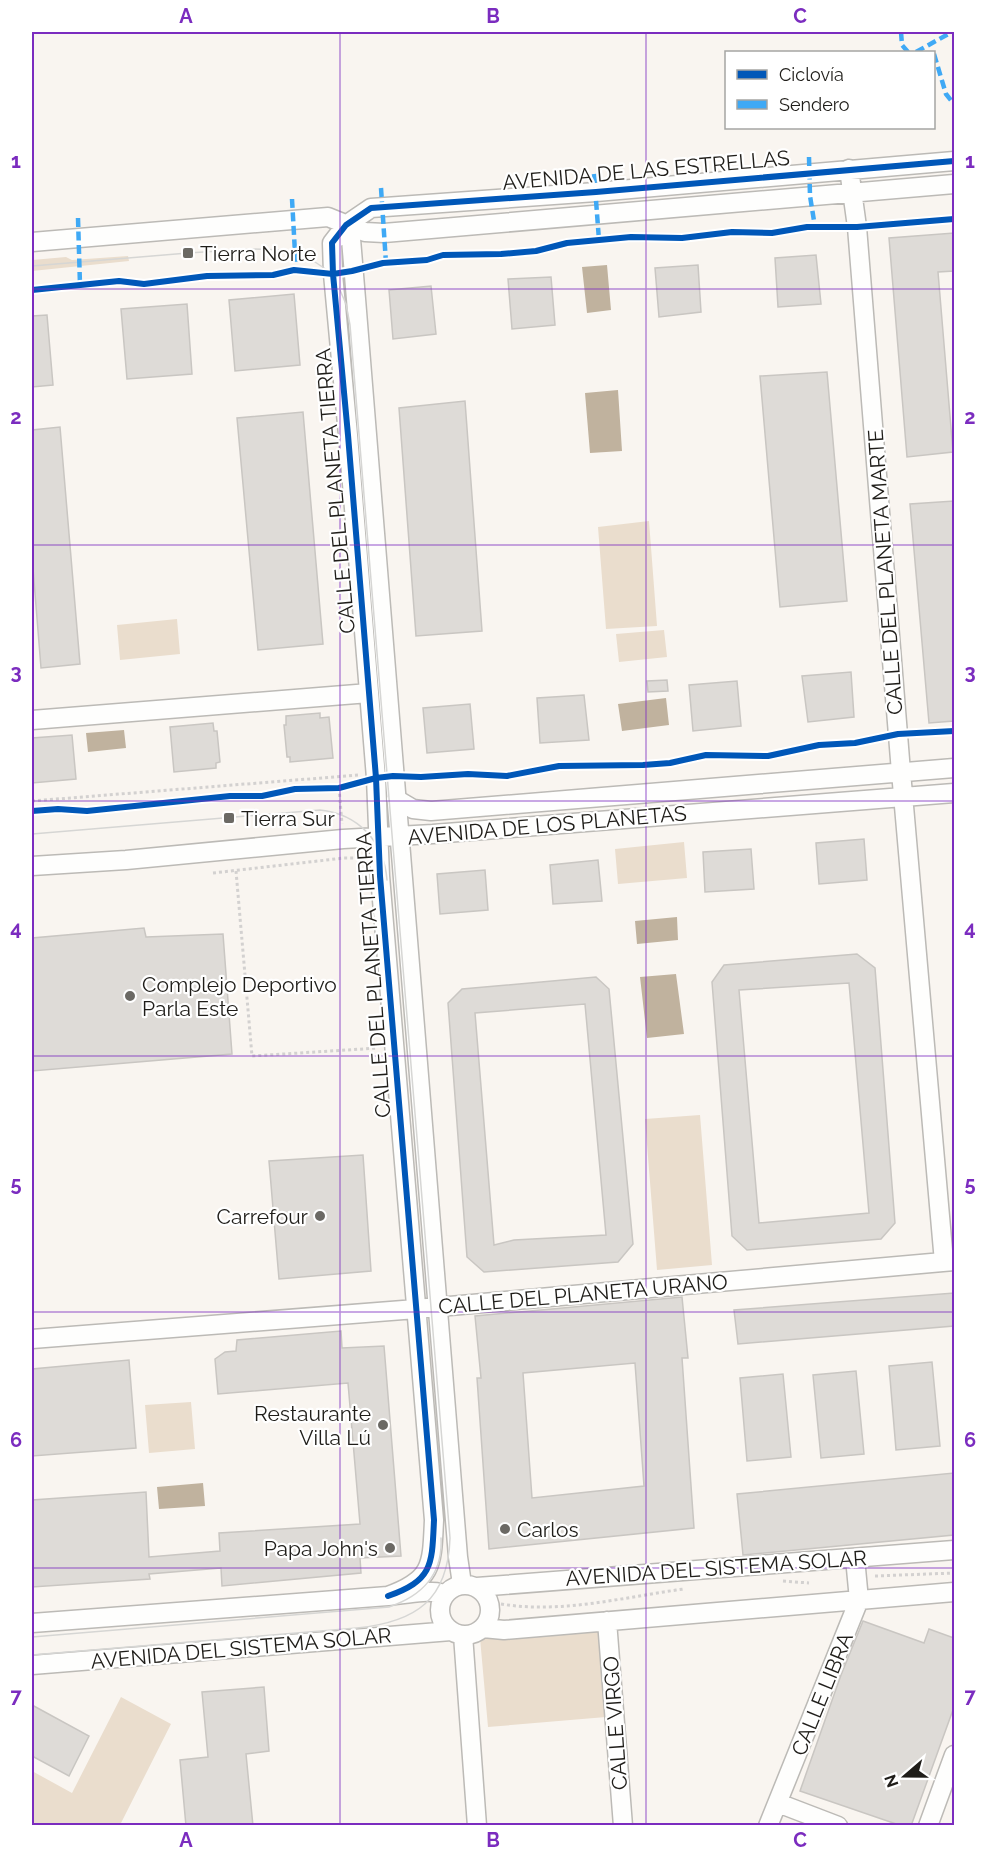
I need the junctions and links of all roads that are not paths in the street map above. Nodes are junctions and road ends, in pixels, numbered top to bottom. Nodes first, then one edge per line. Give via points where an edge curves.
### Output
1 (954, 160) edge
2 (849, 169) junction
3 (954, 184) edge
4 (853, 192) junction
5 (346, 225) junction
6 (32, 242) edge
7 (369, 693) junction
8 (32, 720) edge
9 (954, 768) edge
10 (901, 772) junction
11 (954, 793) edge
12 (903, 798) junction
13 (396, 799) junction
14 (399, 836) junction
15 (378, 837) junction
16 (32, 867) edge
17 (949, 1262) edge
18 (438, 1307) junction
19 (416, 1309) junction
20 (32, 1338) edge
21 (954, 1550) edge
22 (855, 1558) junction
23 (470, 1586) junction
24 (954, 1592) edge
25 (445, 1594) junction
26 (388, 1596) junction
27 (859, 1600) junction
28 (607, 1621) junction
29 (32, 1623) edge
30 (483, 1628) junction
31 (457, 1633) junction
32 (32, 1665) edge
33 (954, 1755) edge
34 (778, 1803) junction
35 (477, 1826) edge
36 (623, 1826) edge
37 (768, 1826) edge
38 (838, 1826) edge
39 (928, 1826) edge

1 - 2 street, AVENIDA DE LAS ESTRELLAS
2 - 4 street, CALLE DEL PLANETA MARTE
2 - 5 street, AVENIDA DE LAS ESTRELLAS via 371,208
3 - 4 street, AVENIDA DE LAS ESTRELLAS
4 - 5 street, AVENIDA DE LAS ESTRELLAS via 384,233
4 - 10 street, CALLE DEL PLANETA MARTE
5 - 6 street, AVENIDA DE LAS ESTRELLAS via 328,217
5 - 7 street, CALLE DEL PLANETA TIERRA via 332,243 333,274
5 - 13 street, CALLE DEL PLANETA TIERRA via 351,239
7 - 8 street
7 - 15 street, CALLE DEL PLANETA TIERRA
9 - 10 street, AVENIDA DE LOS PLANETAS
10 - 12 street, CALLE DEL PLANETA MARTE
10 - 13 street, AVENIDA DE LOS PLANETAS via 431,811 413,809
11 - 12 street, AVENIDA DE LOS PLANETAS
12 - 14 street, AVENIDA DE LOS PLANETAS
12 - 17 street, CALLE DEL PLANETA MARTE
13 - 14 street, CALLE DEL PLANETA TIERRA
14 - 15 street, AVENIDA DE LOS PLANETAS
14 - 18 street, CALLE DEL PLANETA TIERRA
15 - 16 street, AVENIDA DE LOS PLANETAS
15 - 19 street, CALLE DEL PLANETA TIERRA
17 - 18 street, CALLE DEL PLANETA URANO
18 - 19 street, CALLE DEL PLANETA URANO
18 - 23 street, CALLE DEL PLANETA TIERRA via 458,1557
19 - 20 street, CALLE DEL PLANETA URANO
19 - 26 street, CALLE DEL PLANETA TIERRA via 434,1520 432,1555 422,1578 408,1589
21 - 22 street, AVENIDA DEL SISTEMA SOLAR
22 - 23 street, AVENIDA DEL SISTEMA SOLAR
22 - 27 street, CALLE LIBRA
23 - 25 street via 450,1589
23 - 30 street via 487,1598 490,1606
24 - 27 street, AVENIDA DEL SISTEMA SOLAR
25 - 26 street, AVENIDA DEL SISTEMA SOLAR via 435,1591
25 - 31 street via 439,1610 441,1618
26 - 29 street, AVENIDA DEL SISTEMA SOLAR
27 - 28 street, AVENIDA DEL SISTEMA SOLAR
27 - 34 street, CALLE LIBRA
28 - 30 street, AVENIDA DEL SISTEMA SOLAR via 504,1630
28 - 36 street, CALLE VIRGO
30 - 31 street via 470,1635
31 - 32 street, AVENIDA DEL SISTEMA SOLAR
31 - 35 street
33 - 39 street
34 - 37 street, CALLE LIBRA
34 - 38 street

